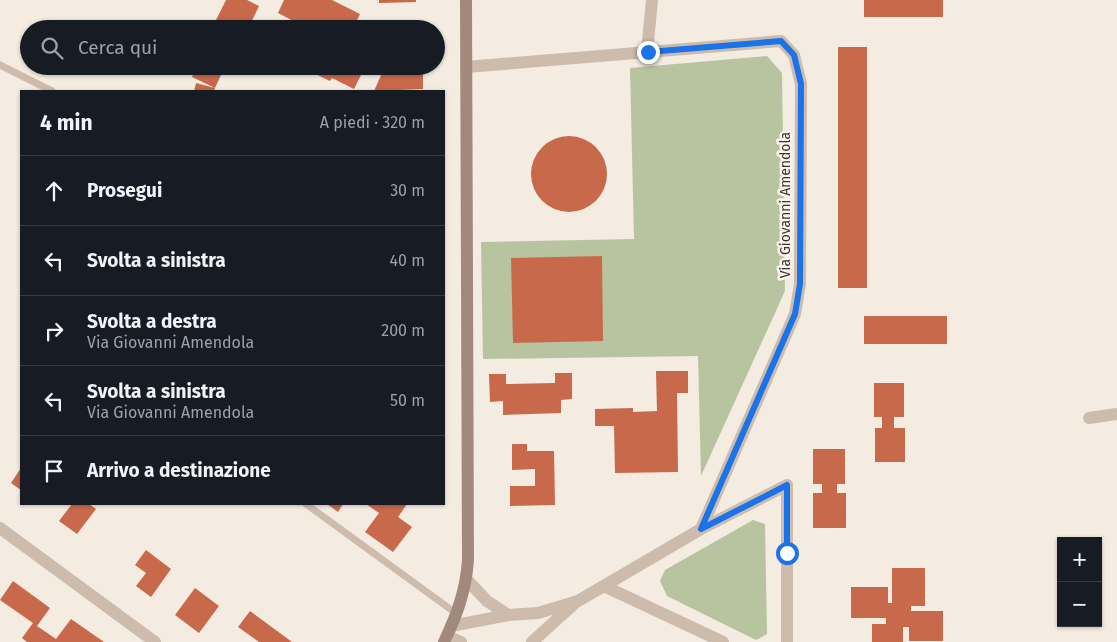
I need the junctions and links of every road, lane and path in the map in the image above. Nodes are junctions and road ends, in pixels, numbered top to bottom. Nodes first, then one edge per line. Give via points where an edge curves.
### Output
1 (466, 0) edge
2 (652, 0) edge
3 (648, 52) junction
4 (0, 65) edge
5 (466, 67) junction
6 (20, 75) edge
7 (20, 75) edge
8 (50, 90) edge
9 (1117, 414) edge
10 (1089, 418) dead end
11 (307, 505) edge
12 (0, 528) edge
13 (701, 529) junction
14 (466, 580) junction
15 (606, 587) junction
16 (578, 601) junction
17 (458, 614) junction
18 (508, 615) junction
19 (448, 635) edge
20 (155, 642) edge
21 (461, 642) edge
22 (532, 642) edge
23 (723, 642) edge
24 (788, 642) edge

1 - 5 street
2 - 3 street
3 - 5 street, Via Giovanni Amendola
3 - 13 street, Via Giovanni Amendola via 781,41 794,55 801,84 800,284 795,314
4 - 7 lane
5 - 14 street
6 - 8 lane
9 - 10 street
11 - 17 lane
12 - 20 street
13 - 15 street
13 - 24 street via 787,485
14 - 17 street
14 - 18 street via 486,602
15 - 16 street
15 - 23 street
16 - 18 street via 538,613
16 - 22 street
17 - 19 street
18 - 19 street
19 - 21 street

